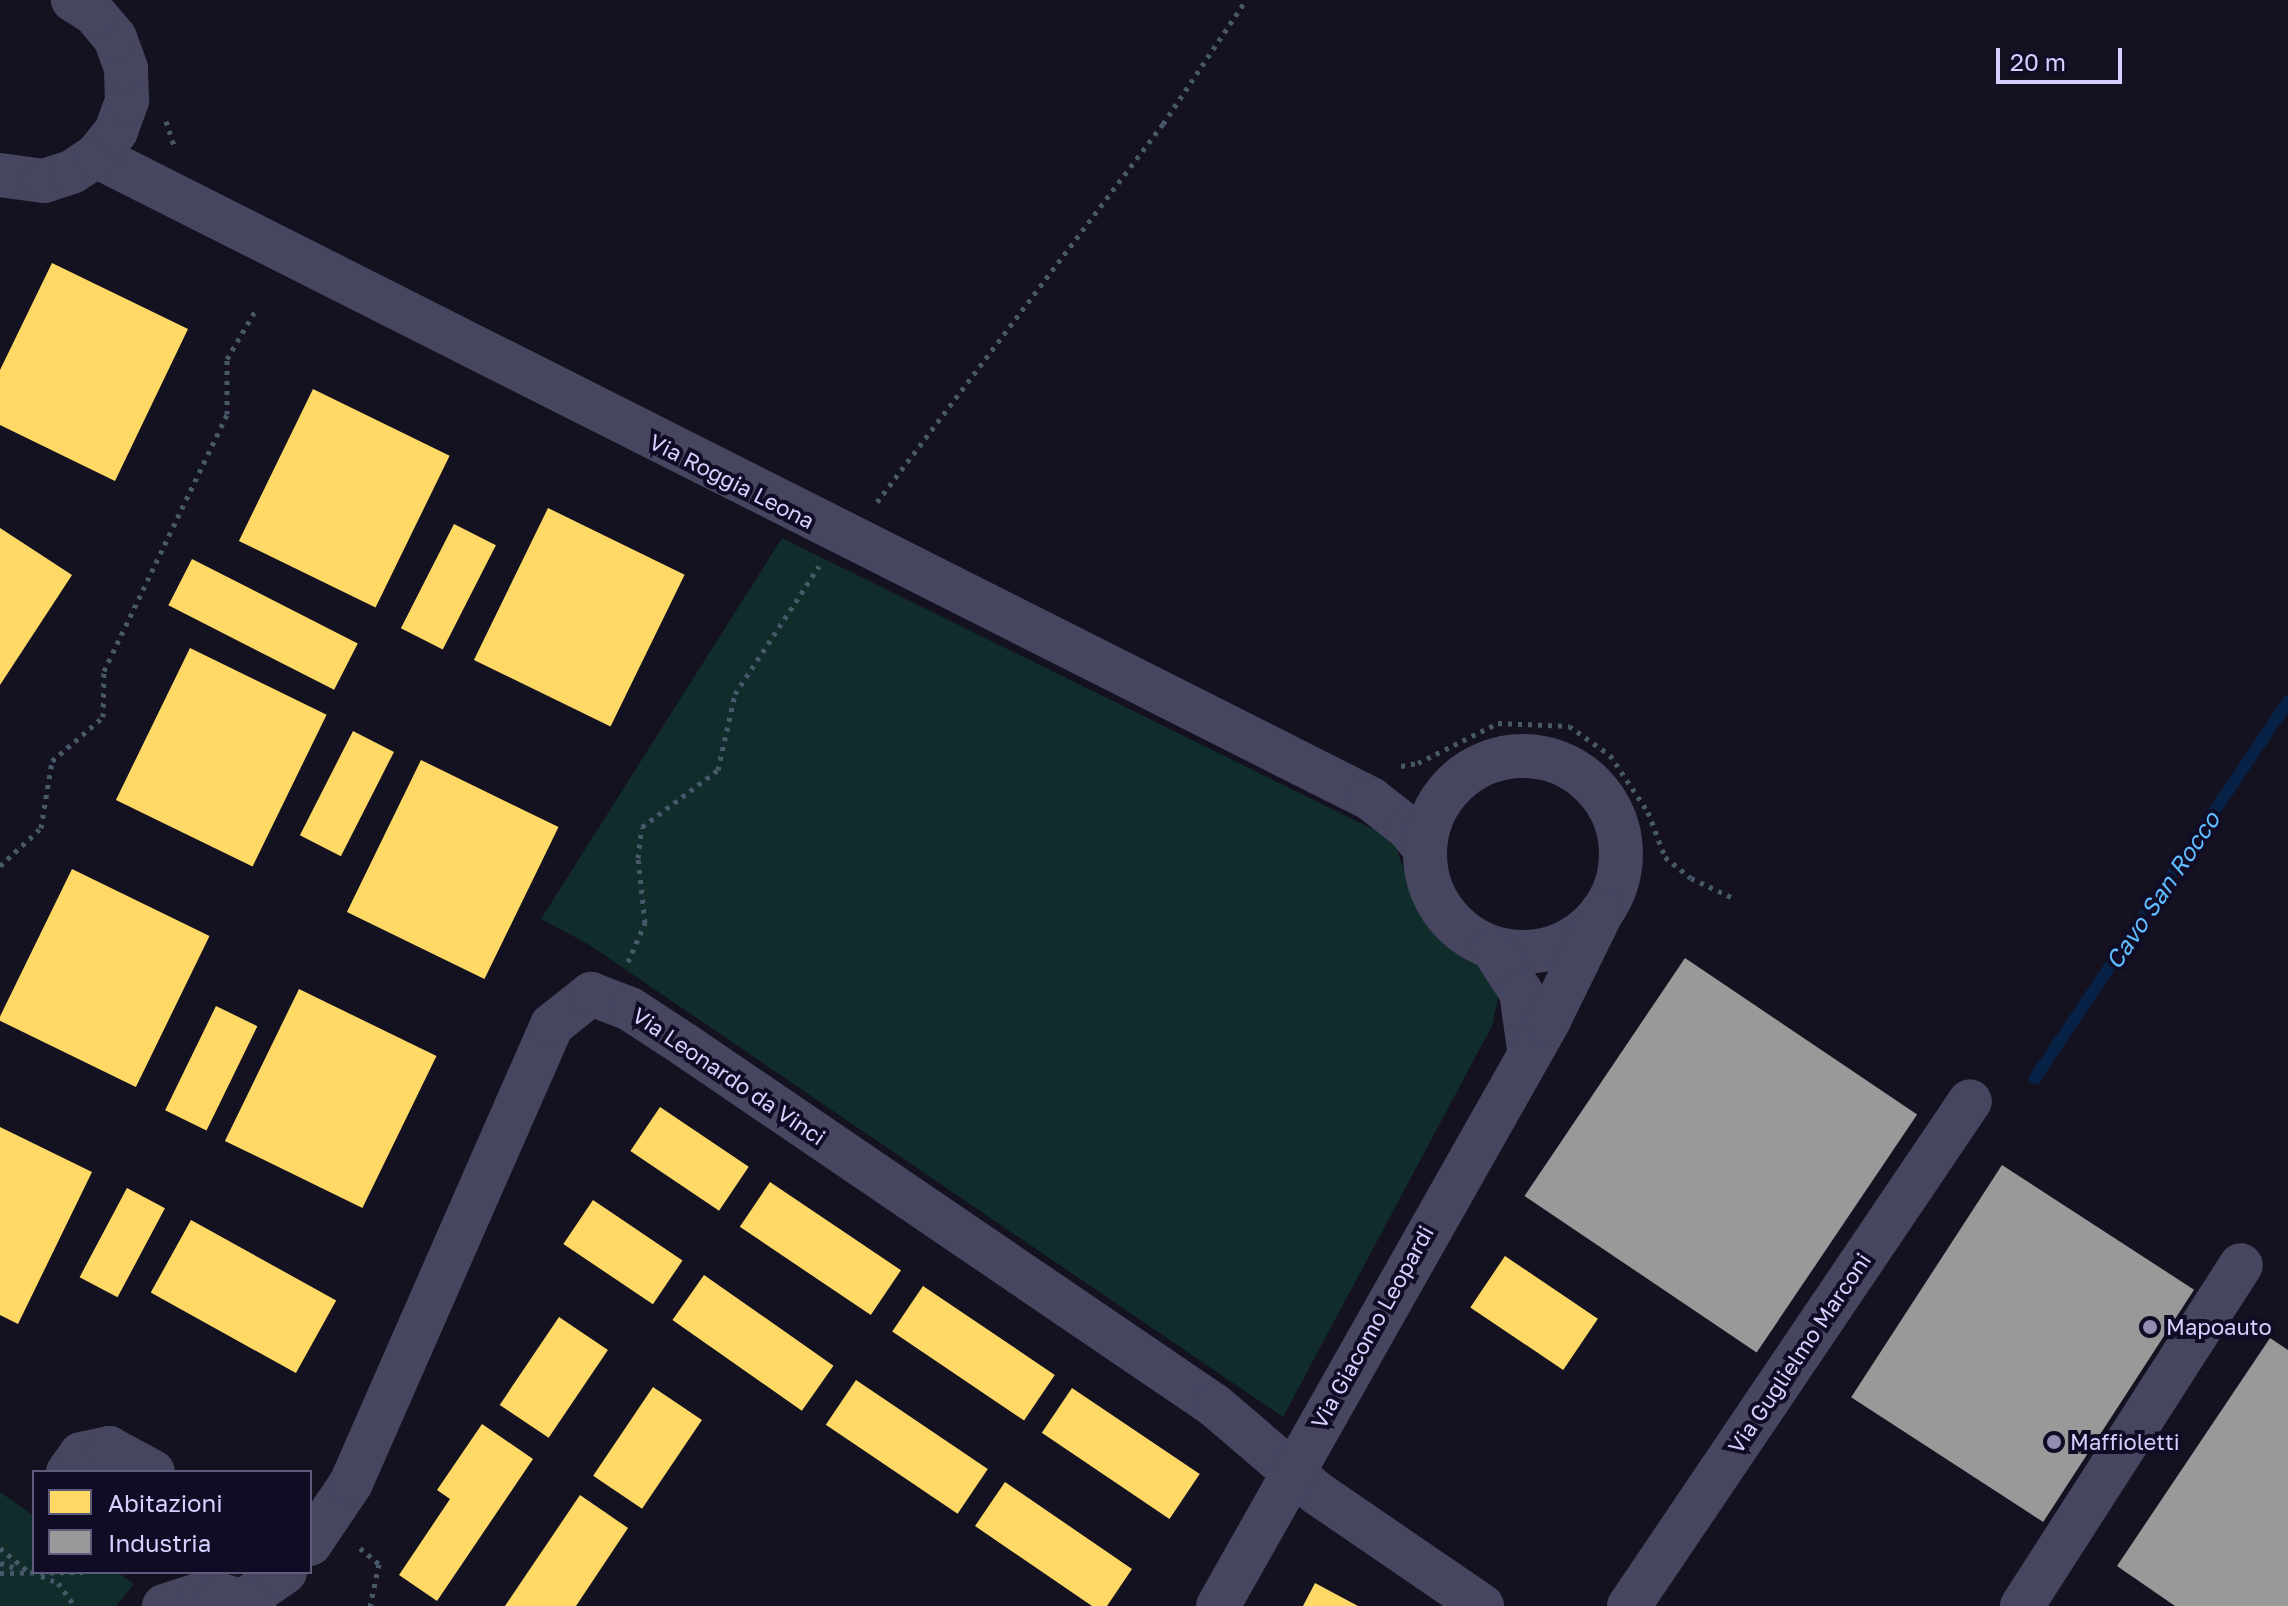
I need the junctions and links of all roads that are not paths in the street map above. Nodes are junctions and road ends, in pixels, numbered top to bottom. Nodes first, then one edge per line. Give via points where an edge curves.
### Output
1 (73, 0) edge
2 (96, 156) junction
3 (0, 175) edge
4 (1378, 781) junction
5 (1448, 789) junction
6 (1424, 848) junction
7 (1602, 912) junction
8 (1493, 949) junction
9 (1529, 1049) junction
10 (1970, 1101) dead end
11 (2241, 1265) dead end
12 (69, 1470) edge
13 (149, 1470) edge
14 (1291, 1473) junction
15 (319, 1531) edge
16 (283, 1574) edge
17 (165, 1593) edge
18 (249, 1603) edge
19 (1218, 1606) edge
20 (1482, 1606) edge
21 (1629, 1606) edge
22 (2022, 1606) edge

1 - 2 street via 94,13 115,38 126,68 127,100 116,131
2 - 3 street via 72,172 44,181
2 - 4 street, Via Roggia Leona via 846,538
4 - 5 street
4 - 6 street, Via Roggia Leona
5 - 6 street via 1431,816
5 - 7 street via 1473,768 1504,757 1536,756 1568,766 1594,785 1612,812 1621,843 1620,876
6 - 8 street via 1427,880 1441,910 1464,934
7 - 8 street via 1586,931 1557,947 1525,953
7 - 9 street, Via Giacomo Leopardi via 1548,1022
8 - 9 street via 1521,992
9 - 14 street, Via Giacomo Leopardi
10 - 21 street, Via Guglielmo Marconi
11 - 22 street
12 - 13 street via 81,1454 109,1448
14 - 15 street, Via Leonardo da Vinci via 1214,1405 685,1045 607,999 581,998 552,1025 351,1483
14 - 19 street, Via Giacomo Leopardi
14 - 20 street
16 - 18 street
17 - 18 street via 221,1595

